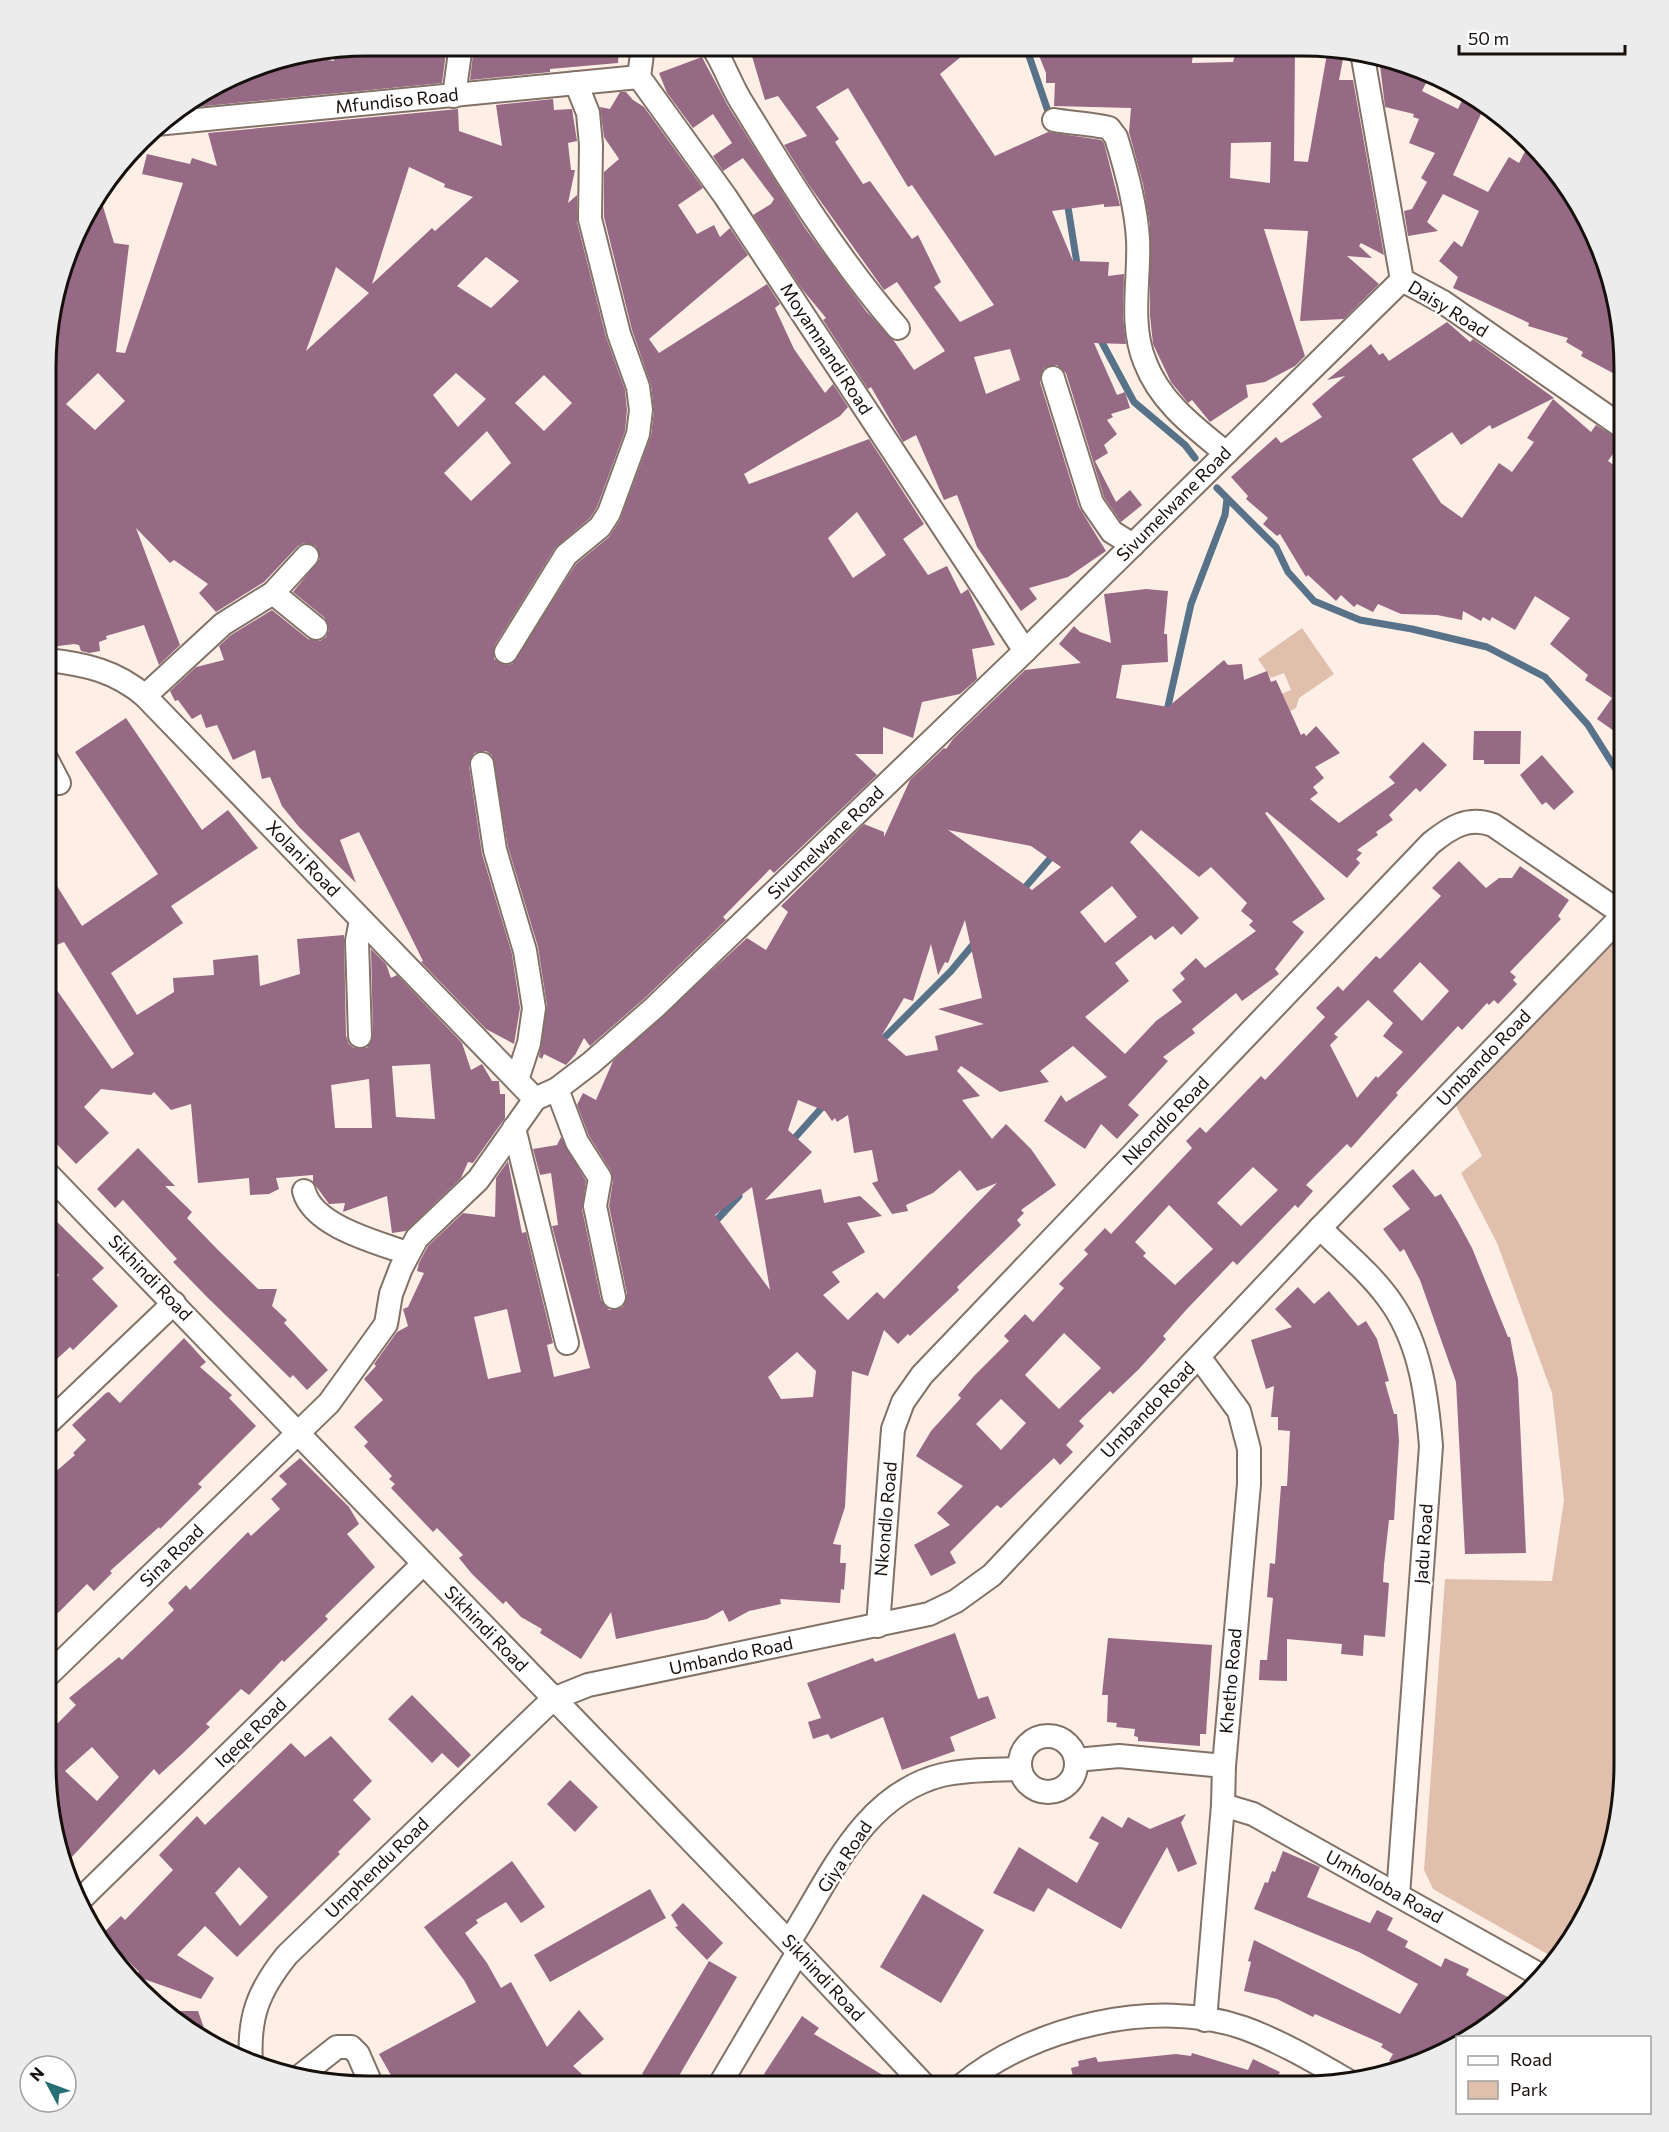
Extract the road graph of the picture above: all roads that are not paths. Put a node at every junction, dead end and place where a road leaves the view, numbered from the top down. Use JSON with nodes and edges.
{"nodes":[{"id":1,"x":459,"y":56,"type":"edge"},
{"id":2,"x":642,"y":56,"type":"edge"},
{"id":3,"x":717,"y":56,"type":"edge"},
{"id":4,"x":1364,"y":61,"type":"edge"},
{"id":5,"x":639,"y":77,"type":"junction"},
{"id":6,"x":576,"y":83,"type":"junction"},
{"id":7,"x":454,"y":96,"type":"junction"},
{"id":8,"x":1054,"y":120,"type":"dead end"},
{"id":9,"x":174,"y":122,"type":"edge"},
{"id":10,"x":1402,"y":280,"type":"junction"},
{"id":11,"x":898,"y":328,"type":"dead end"},
{"id":12,"x":1053,"y":378,"type":"dead end"},
{"id":13,"x":1614,"y":421,"type":"edge"},
{"id":14,"x":1226,"y":453,"type":"junction"},
{"id":15,"x":1133,"y":545,"type":"junction"},
{"id":16,"x":307,"y":556,"type":"dead end"},
{"id":17,"x":273,"y":593,"type":"junction"},
{"id":18,"x":316,"y":628,"type":"dead end"},
{"id":19,"x":1025,"y":651,"type":"junction"},
{"id":20,"x":506,"y":652,"type":"dead end"},
{"id":21,"x":56,"y":661,"type":"edge"},
{"id":22,"x":145,"y":696,"type":"junction"},
{"id":23,"x":482,"y":764,"type":"dead end"},
{"id":24,"x":56,"y":777,"type":"edge"},
{"id":25,"x":59,"y":783,"type":"dead end"},
{"id":26,"x":1614,"y":908,"type":"edge"},
{"id":27,"x":362,"y":920,"type":"junction"},
{"id":28,"x":1614,"y":923,"type":"edge"},
{"id":29,"x":360,"y":1036,"type":"dead end"},
{"id":30,"x":517,"y":1080,"type":"junction"},
{"id":31,"x":557,"y":1089,"type":"junction"},
{"id":32,"x":535,"y":1099,"type":"junction"},
{"id":33,"x":514,"y":1128,"type":"junction"},
{"id":34,"x":56,"y":1182,"type":"edge"},
{"id":35,"x":304,"y":1191,"type":"dead end"},
{"id":36,"x":1320,"y":1228,"type":"junction"},
{"id":37,"x":407,"y":1253,"type":"junction"},
{"id":38,"x":614,"y":1297,"type":"dead end"},
{"id":39,"x":174,"y":1303,"type":"junction"},
{"id":40,"x":567,"y":1343,"type":"dead end"},
{"id":41,"x":1199,"y":1356,"type":"junction"},
{"id":42,"x":56,"y":1415,"type":"edge"},
{"id":43,"x":299,"y":1434,"type":"junction"},
{"id":44,"x":423,"y":1564,"type":"junction"},
{"id":45,"x":878,"y":1626,"type":"junction"},
{"id":46,"x":56,"y":1667,"type":"edge"},
{"id":47,"x":553,"y":1699,"type":"junction"},
{"id":48,"x":1076,"y":1760,"type":"junction"},
{"id":49,"x":1224,"y":1766,"type":"junction"},
{"id":50,"x":1020,"y":1769,"type":"junction"},
{"id":51,"x":1223,"y":1805,"type":"junction"},
{"id":52,"x":1398,"y":1894,"type":"junction"},
{"id":53,"x":85,"y":1896,"type":"edge"},
{"id":54,"x":794,"y":1947,"type":"junction"},
{"id":55,"x":1534,"y":1972,"type":"edge"},
{"id":56,"x":1205,"y":2020,"type":"junction"},
{"id":57,"x":251,"y":2054,"type":"edge"},
{"id":58,"x":307,"y":2071,"type":"edge"},
{"id":59,"x":1336,"y":2075,"type":"edge"},
{"id":60,"x":368,"y":2076,"type":"edge"},
{"id":61,"x":724,"y":2076,"type":"edge"},
{"id":62,"x":916,"y":2076,"type":"edge"},
{"id":63,"x":976,"y":2076,"type":"edge"}],
"edges":[{"from":1,"to":7,"type":"street"},
{"from":2,"to":5,"type":"street"},
{"from":3,"to":11,"type":"street"},
{"from":4,"to":10,"type":"street","name":"Daisy Road"},
{"from":5,"to":6,"type":"street","name":"Mfundiso Road"},
{"from":5,"to":19,"type":"street","name":"Moyamnandi Road"},
{"from":6,"to":7,"type":"street","name":"Mfundiso Road"},
{"from":6,"to":20,"type":"street"},
{"from":7,"to":9,"type":"street","name":"Mfundiso Road"},
{"from":8,"to":14,"type":"street"},
{"from":10,"to":13,"type":"street","name":"Daisy Road"},
{"from":10,"to":14,"type":"street","name":"Sivumelwane Road"},
{"from":12,"to":15,"type":"street"},
{"from":14,"to":15,"type":"street","name":"Sivumelwane Road"},
{"from":15,"to":19,"type":"street","name":"Sivumelwane Road"},
{"from":16,"to":17,"type":"street"},
{"from":17,"to":18,"type":"street"},
{"from":17,"to":22,"type":"street"},
{"from":19,"to":31,"type":"street","name":"Sivumelwane Road"},
{"from":21,"to":22,"type":"street","name":"Xolani Road"},
{"from":22,"to":27,"type":"street","name":"Xolani Road"},
{"from":23,"to":30,"type":"street"},
{"from":24,"to":25,"type":"street"},
{"from":26,"to":45,"type":"street","name":"Nkondlo Road"},
{"from":27,"to":29,"type":"street"},
{"from":27,"to":30,"type":"street","name":"Xolani Road"},
{"from":28,"to":36,"type":"street","name":"Umbando Road"},
{"from":30,"to":32,"type":"street","name":"Xolani Road"},
{"from":31,"to":32,"type":"street","name":"Sivumelwane Road"},
{"from":31,"to":38,"type":"street"},
{"from":32,"to":33,"type":"street","name":"Sivumelwane Road"},
{"from":33,"to":37,"type":"street","name":"Sivumelwane Road"},
{"from":33,"to":40,"type":"street"},
{"from":34,"to":39,"type":"street","name":"Sikhindi Road"},
{"from":35,"to":37,"type":"street"},
{"from":36,"to":41,"type":"street","name":"Umbando Road"},
{"from":36,"to":52,"type":"street","name":"Jadu Road"},
{"from":37,"to":43,"type":"street","name":"Sivumelwane Road"},
{"from":39,"to":42,"type":"street"},
{"from":39,"to":43,"type":"street","name":"Sikhindi Road"},
{"from":41,"to":45,"type":"street","name":"Umbando Road"},
{"from":41,"to":49,"type":"street","name":"Khetho Road"},
{"from":43,"to":44,"type":"street","name":"Sikhindi Road"},
{"from":43,"to":46,"type":"street","name":"Sina Road"},
{"from":44,"to":47,"type":"street","name":"Sikhindi Road"},
{"from":44,"to":53,"type":"street","name":"Iqeqe Road"},
{"from":45,"to":47,"type":"street","name":"Umbando Road"},
{"from":47,"to":54,"type":"street","name":"Sikhindi Road"},
{"from":47,"to":57,"type":"street","name":"Umphendu Road"},
{"from":48,"to":49,"type":"street"},
{"from":48,"to":50,"type":"street"},
{"from":48,"to":50,"type":"street"},
{"from":49,"to":51,"type":"street","name":"Khetho Road"},
{"from":50,"to":54,"type":"street","name":"Giya Road"},
{"from":51,"to":52,"type":"street","name":"Umholoba Road"},
{"from":51,"to":56,"type":"street","name":"Khetho Road"},
{"from":52,"to":55,"type":"street","name":"Umholoba Road"},
{"from":54,"to":61,"type":"street","name":"Giya Road"},
{"from":54,"to":62,"type":"street","name":"Sikhindi Road"},
{"from":56,"to":59,"type":"street"},
{"from":56,"to":63,"type":"street"},
{"from":58,"to":60,"type":"street"}]}
